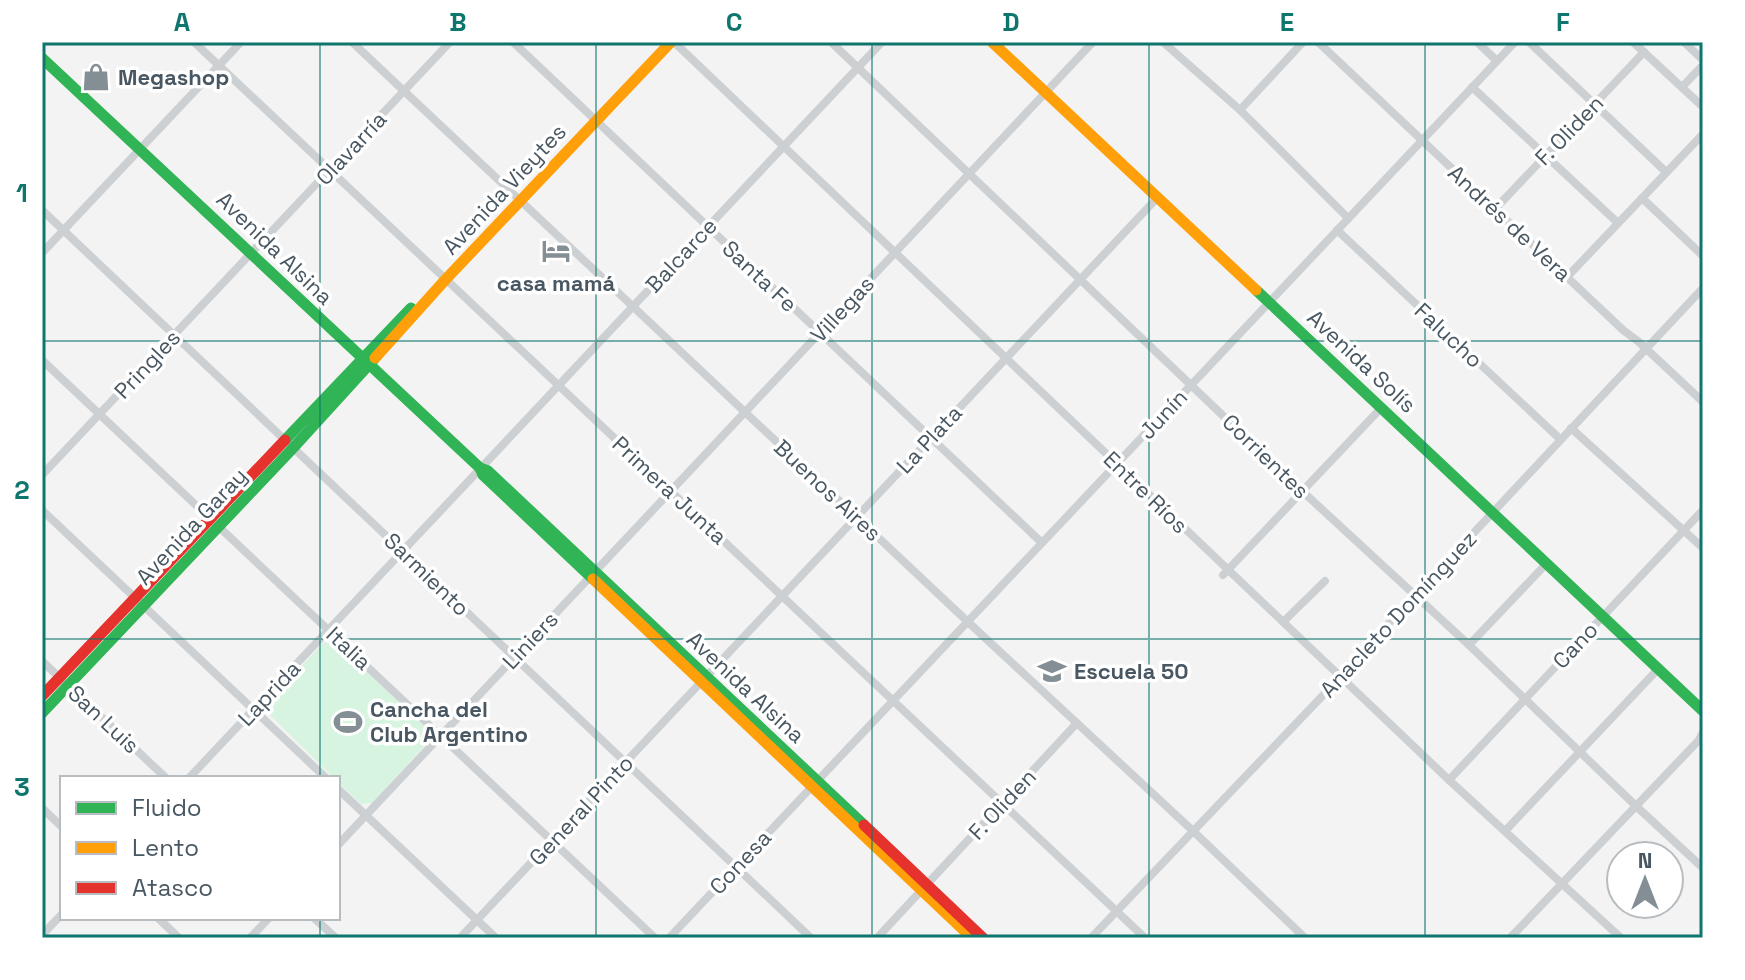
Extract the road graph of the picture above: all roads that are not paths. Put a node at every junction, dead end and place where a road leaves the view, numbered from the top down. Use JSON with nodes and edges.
{"nodes":[{"id":1,"x":194,"y":42,"type":"edge"},
{"id":2,"x":241,"y":42,"type":"edge"},
{"id":3,"x":352,"y":42,"type":"edge"},
{"id":4,"x":450,"y":42,"type":"edge"},
{"id":5,"x":513,"y":42,"type":"edge"},
{"id":6,"x":664,"y":42,"type":"edge"},
{"id":7,"x":672,"y":42,"type":"edge"},
{"id":8,"x":831,"y":42,"type":"edge"},
{"id":9,"x":882,"y":42,"type":"edge"},
{"id":10,"x":992,"y":42,"type":"edge"},
{"id":11,"x":1093,"y":42,"type":"edge"},
{"id":12,"x":1163,"y":42,"type":"edge"},
{"id":13,"x":1303,"y":42,"type":"edge"},
{"id":14,"x":1318,"y":42,"type":"edge"},
{"id":15,"x":1477,"y":42,"type":"edge"},
{"id":16,"x":1515,"y":42,"type":"edge"},
{"id":17,"x":1529,"y":42,"type":"edge"},
{"id":18,"x":1633,"y":42,"type":"edge"},
{"id":19,"x":1684,"y":42,"type":"edge"},
{"id":20,"x":1644,"y":52,"type":"junction"},
{"id":21,"x":42,"y":58,"type":"edge"},
{"id":22,"x":1497,"y":61,"type":"junction"},
{"id":23,"x":1703,"y":62,"type":"edge"},
{"id":24,"x":219,"y":65,"type":"junction"},
{"id":25,"x":858,"y":67,"type":"junction"},
{"id":26,"x":1472,"y":87,"type":"junction"},
{"id":27,"x":1682,"y":87,"type":"junction"},
{"id":28,"x":404,"y":91,"type":"junction"},
{"id":29,"x":1046,"y":92,"type":"junction"},
{"id":30,"x":1595,"y":104,"type":"junction"},
{"id":31,"x":1703,"y":107,"type":"edge"},
{"id":32,"x":1240,"y":110,"type":"junction"},
{"id":33,"x":594,"y":118,"type":"junction"},
{"id":34,"x":1703,"y":134,"type":"edge"},
{"id":35,"x":1422,"y":140,"type":"junction"},
{"id":36,"x":783,"y":146,"type":"junction"},
{"id":37,"x":141,"y":149,"type":"junction"},
{"id":38,"x":1545,"y":155,"type":"junction"},
{"id":39,"x":330,"y":170,"type":"junction"},
{"id":40,"x":1666,"y":172,"type":"junction"},
{"id":41,"x":969,"y":174,"type":"junction"},
{"id":42,"x":1158,"y":197,"type":"junction"},
{"id":43,"x":1642,"y":198,"type":"junction"},
{"id":44,"x":519,"y":199,"type":"junction"},
{"id":45,"x":1495,"y":209,"type":"junction"},
{"id":46,"x":42,"y":210,"type":"edge"},
{"id":47,"x":1348,"y":218,"type":"junction"},
{"id":48,"x":1618,"y":223,"type":"junction"},
{"id":49,"x":708,"y":226,"type":"junction"},
{"id":50,"x":63,"y":230,"type":"junction"},
{"id":51,"x":1337,"y":230,"type":"junction"},
{"id":52,"x":42,"y":253,"type":"edge"},
{"id":53,"x":251,"y":253,"type":"junction"},
{"id":54,"x":895,"y":253,"type":"junction"},
{"id":55,"x":1703,"y":256,"type":"edge"},
{"id":56,"x":444,"y":277,"type":"junction"},
{"id":57,"x":1567,"y":277,"type":"junction"},
{"id":58,"x":1080,"y":279,"type":"junction"},
{"id":59,"x":1703,"y":288,"type":"edge"},
{"id":60,"x":1269,"y":301,"type":"junction"},
{"id":61,"x":633,"y":306,"type":"junction"},
{"id":62,"x":820,"y":333,"type":"junction"},
{"id":63,"x":174,"y":335,"type":"junction"},
{"id":64,"x":1645,"y":349,"type":"junction"},
{"id":65,"x":1006,"y":358,"type":"junction"},
{"id":66,"x":42,"y":360,"type":"edge"},
{"id":67,"x":365,"y":362,"type":"junction"},
{"id":68,"x":1191,"y":384,"type":"junction"},
{"id":69,"x":558,"y":385,"type":"junction"},
{"id":70,"x":1703,"y":402,"type":"edge"},
{"id":71,"x":1382,"y":407,"type":"junction"},
{"id":72,"x":745,"y":412,"type":"junction"},
{"id":73,"x":100,"y":414,"type":"junction"},
{"id":74,"x":1571,"y":428,"type":"junction"},
{"id":75,"x":931,"y":438,"type":"junction"},
{"id":76,"x":1560,"y":439,"type":"junction"},
{"id":77,"x":289,"y":443,"type":"junction"},
{"id":78,"x":1116,"y":463,"type":"junction"},
{"id":79,"x":480,"y":468,"type":"junction"},
{"id":80,"x":42,"y":475,"type":"edge"},
{"id":81,"x":1301,"y":490,"type":"junction"},
{"id":82,"x":671,"y":491,"type":"junction"},
{"id":83,"x":42,"y":510,"type":"edge"},
{"id":84,"x":1703,"y":510,"type":"edge"},
{"id":85,"x":1493,"y":511,"type":"junction"},
{"id":86,"x":856,"y":517,"type":"junction"},
{"id":87,"x":215,"y":521,"type":"junction"},
{"id":88,"x":1684,"y":530,"type":"junction"},
{"id":89,"x":1041,"y":542,"type":"junction"},
{"id":90,"x":1703,"y":548,"type":"edge"},
{"id":91,"x":403,"y":550,"type":"junction"},
{"id":92,"x":1547,"y":563,"type":"junction"},
{"id":93,"x":1225,"y":572,"type":"junction"},
{"id":94,"x":593,"y":574,"type":"junction"},
{"id":95,"x":1325,"y":581,"type":"dead end"},
{"id":96,"x":1415,"y":595,"type":"junction"},
{"id":97,"x":782,"y":596,"type":"junction"},
{"id":98,"x":139,"y":601,"type":"junction"},
{"id":99,"x":1603,"y":615,"type":"junction"},
{"id":100,"x":968,"y":622,"type":"junction"},
{"id":101,"x":1283,"y":622,"type":"junction"},
{"id":102,"x":329,"y":629,"type":"junction"},
{"id":103,"x":1469,"y":645,"type":"junction"},
{"id":104,"x":515,"y":657,"type":"junction"},
{"id":105,"x":42,"y":661,"type":"edge"},
{"id":106,"x":1659,"y":668,"type":"junction"},
{"id":107,"x":1340,"y":677,"type":"junction"},
{"id":108,"x":704,"y":679,"type":"junction"},
{"id":109,"x":64,"y":681,"type":"junction"},
{"id":110,"x":42,"y":696,"type":"edge"},
{"id":111,"x":1525,"y":699,"type":"junction"},
{"id":112,"x":893,"y":700,"type":"junction"},
{"id":113,"x":254,"y":709,"type":"junction"},
{"id":114,"x":1703,"y":711,"type":"edge"},
{"id":115,"x":42,"y":713,"type":"edge"},
{"id":116,"x":1077,"y":723,"type":"junction"},
{"id":117,"x":1703,"y":732,"type":"edge"},
{"id":118,"x":441,"y":735,"type":"junction"},
{"id":119,"x":1580,"y":752,"type":"junction"},
{"id":120,"x":626,"y":762,"type":"junction"},
{"id":121,"x":164,"y":776,"type":"edge"},
{"id":122,"x":191,"y":776,"type":"edge"},
{"id":123,"x":324,"y":776,"type":"edge"},
{"id":124,"x":1449,"y":780,"type":"junction"},
{"id":125,"x":814,"y":783,"type":"junction"},
{"id":126,"x":340,"y":791,"type":"edge"},
{"id":127,"x":1003,"y":804,"type":"junction"},
{"id":128,"x":1636,"y":806,"type":"junction"},
{"id":129,"x":42,"y":808,"type":"edge"},
{"id":130,"x":366,"y":815,"type":"junction"},
{"id":131,"x":60,"y":825,"type":"edge"},
{"id":132,"x":1192,"y":830,"type":"junction"},
{"id":133,"x":1505,"y":831,"type":"junction"},
{"id":134,"x":552,"y":840,"type":"junction"},
{"id":135,"x":340,"y":843,"type":"edge"},
{"id":136,"x":736,"y":867,"type":"junction"},
{"id":137,"x":1703,"y":868,"type":"edge"},
{"id":138,"x":1562,"y":882,"type":"junction"},
{"id":139,"x":924,"y":888,"type":"junction"},
{"id":140,"x":1116,"y":911,"type":"junction"},
{"id":141,"x":60,"y":916,"type":"edge"},
{"id":142,"x":160,"y":920,"type":"edge"},
{"id":143,"x":267,"y":920,"type":"edge"},
{"id":144,"x":316,"y":920,"type":"edge"},
{"id":145,"x":477,"y":920,"type":"junction"},
{"id":146,"x":42,"y":935,"type":"edge"},
{"id":147,"x":1303,"y":937,"type":"edge"},
{"id":148,"x":179,"y":938,"type":"edge"},
{"id":149,"x":250,"y":938,"type":"edge"},
{"id":150,"x":336,"y":938,"type":"edge"},
{"id":151,"x":460,"y":938,"type":"edge"},
{"id":152,"x":496,"y":938,"type":"edge"},
{"id":153,"x":655,"y":938,"type":"edge"},
{"id":154,"x":669,"y":938,"type":"edge"},
{"id":155,"x":811,"y":938,"type":"edge"},
{"id":156,"x":877,"y":938,"type":"edge"},
{"id":157,"x":972,"y":938,"type":"edge"},
{"id":158,"x":983,"y":938,"type":"edge"},
{"id":159,"x":1091,"y":938,"type":"edge"},
{"id":160,"x":1145,"y":938,"type":"edge"},
{"id":161,"x":1510,"y":938,"type":"edge"},
{"id":162,"x":1621,"y":938,"type":"edge"}],
"edges":[{"from":1,"to":24,"type":"street","name":"Primera Junta"},
{"from":2,"to":24,"type":"street"},
{"from":3,"to":28,"type":"street","name":"Buenos Aires"},
{"from":4,"to":28,"type":"street","name":"Olavarría"},
{"from":5,"to":33,"type":"street","name":"Santa Fe"},
{"from":6,"to":33,"type":"street","name":"Avenida Vieytes"},
{"from":7,"to":33,"type":"street","name":"Avenida Vieytes"},
{"from":7,"to":36,"type":"street","name":"Entre Ríos"},
{"from":8,"to":25,"type":"street","name":"Corrientes"},
{"from":9,"to":25,"type":"street","name":"Balcarce"},
{"from":10,"to":29,"type":"street","name":"Avenida Solís"},
{"from":11,"to":29,"type":"street","name":"Villegas"},
{"from":12,"to":32,"type":"street"},
{"from":13,"to":32,"type":"street"},
{"from":14,"to":35,"type":"street","name":"Andrés de Vera"},
{"from":15,"to":22,"type":"street"},
{"from":16,"to":22,"type":"street","name":"Junín"},
{"from":17,"to":30,"type":"street"},
{"from":18,"to":20,"type":"street"},
{"from":19,"to":23,"type":"street"},
{"from":20,"to":27,"type":"street"},
{"from":20,"to":30,"type":"street","name":"F. Oliden"},
{"from":21,"to":37,"type":"street","name":"Avenida Alsina"},
{"from":22,"to":26,"type":"street","name":"Junín"},
{"from":23,"to":27,"type":"street"},
{"from":24,"to":37,"type":"street"},
{"from":24,"to":39,"type":"street","name":"Primera Junta"},
{"from":25,"to":36,"type":"street","name":"Balcarce"},
{"from":25,"to":41,"type":"street","name":"Corrientes"},
{"from":26,"to":35,"type":"street","name":"Junín"},
{"from":26,"to":38,"type":"street"},
{"from":27,"to":31,"type":"street"},
{"from":28,"to":39,"type":"street","name":"Olavarría"},
{"from":28,"to":44,"type":"street","name":"Buenos Aires"},
{"from":29,"to":41,"type":"street","name":"Villegas"},
{"from":29,"to":42,"type":"street","name":"Avenida Solís"},
{"from":30,"to":38,"type":"street","name":"F. Oliden"},
{"from":30,"to":40,"type":"street"},
{"from":32,"to":47,"type":"street"},
{"from":33,"to":44,"type":"street","name":"Avenida Vieytes"},
{"from":33,"to":49,"type":"street","name":"Santa Fe"},
{"from":34,"to":40,"type":"street"},
{"from":35,"to":45,"type":"street","name":"Andrés de Vera"},
{"from":35,"to":47,"type":"street","name":"Junín"},
{"from":36,"to":49,"type":"street","name":"Balcarce"},
{"from":36,"to":54,"type":"street","name":"Entre Ríos"},
{"from":37,"to":50,"type":"street"},
{"from":37,"to":53,"type":"street","name":"Avenida Alsina"},
{"from":38,"to":45,"type":"street","name":"F. Oliden"},
{"from":38,"to":48,"type":"street"},
{"from":39,"to":53,"type":"street","name":"Olavarría"},
{"from":39,"to":56,"type":"street","name":"Primera Junta"},
{"from":40,"to":43,"type":"street"},
{"from":41,"to":54,"type":"street","name":"Villegas"},
{"from":41,"to":58,"type":"street","name":"Corrientes"},
{"from":42,"to":58,"type":"street","name":"La Plata"},
{"from":42,"to":60,"type":"street","name":"Avenida Solís"},
{"from":43,"to":48,"type":"street"},
{"from":43,"to":55,"type":"street"},
{"from":44,"to":56,"type":"street","name":"Avenida Vieytes"},
{"from":44,"to":61,"type":"street","name":"Buenos Aires"},
{"from":45,"to":57,"type":"street","name":"Andrés de Vera"},
{"from":46,"to":50,"type":"street","name":"Sarmiento"},
{"from":47,"to":51,"type":"street","name":"Junín"},
{"from":48,"to":57,"type":"street"},
{"from":49,"to":61,"type":"street","name":"Balcarce"},
{"from":49,"to":62,"type":"street","name":"Santa Fe"},
{"from":50,"to":52,"type":"street"},
{"from":50,"to":63,"type":"street","name":"Sarmiento"},
{"from":51,"to":60,"type":"street","name":"Junín"},
{"from":51,"to":76,"type":"street","name":"Falucho"},
{"from":53,"to":63,"type":"street","name":"Pringles"},
{"from":53,"to":67,"type":"street","name":"Avenida Alsina"},
{"from":54,"to":62,"type":"street","name":"Villegas"},
{"from":54,"to":65,"type":"street","name":"Entre Ríos"},
{"from":56,"to":67,"type":"street","name":"Avenida Vieytes"},
{"from":56,"to":69,"type":"street","name":"Primera Junta"},
{"from":57,"to":64,"type":"street","name":"Andrés de Vera"},
{"from":58,"to":65,"type":"street","name":"La Plata"},
{"from":58,"to":68,"type":"street","name":"Corrientes"},
{"from":59,"to":64,"type":"street","name":"Anacleto Domínguez"},
{"from":60,"to":68,"type":"street","name":"Junín"},
{"from":60,"to":71,"type":"street","name":"Avenida Solís"},
{"from":61,"to":69,"type":"street","name":"Balcarce"},
{"from":61,"to":72,"type":"street","name":"Buenos Aires"},
{"from":62,"to":72,"type":"street","name":"Villegas"},
{"from":62,"to":75,"type":"street","name":"Santa Fe"},
{"from":63,"to":73,"type":"street","name":"Pringles"},
{"from":63,"to":77,"type":"street","name":"Sarmiento"},
{"from":64,"to":70,"type":"street","name":"Andrés de Vera"},
{"from":64,"to":74,"type":"street","name":"Anacleto Domínguez"},
{"from":65,"to":75,"type":"street","name":"La Plata"},
{"from":65,"to":78,"type":"street","name":"Entre Ríos"},
{"from":66,"to":73,"type":"street","name":"Italia"},
{"from":67,"to":77,"type":"street","name":"Avenida Garay"},
{"from":67,"to":79,"type":"street","name":"Avenida Alsina"},
{"from":68,"to":78,"type":"street","name":"Junín"},
{"from":68,"to":81,"type":"street","name":"Corrientes"},
{"from":69,"to":79,"type":"street","name":"Balcarce"},
{"from":69,"to":82,"type":"street","name":"Primera Junta"},
{"from":71,"to":81,"type":"street"},
{"from":71,"to":85,"type":"street","name":"Avenida Solís"},
{"from":72,"to":82,"type":"street","name":"Villegas"},
{"from":72,"to":86,"type":"street","name":"Buenos Aires"},
{"from":73,"to":80,"type":"street","name":"Pringles"},
{"from":73,"to":87,"type":"street","name":"Italia"},
{"from":74,"to":76,"type":"street","name":"Anacleto Domínguez"},
{"from":74,"to":88,"type":"street"},
{"from":75,"to":86,"type":"street","name":"La Plata"},
{"from":75,"to":89,"type":"street","name":"Santa Fe"},
{"from":76,"to":85,"type":"street","name":"Anacleto Domínguez"},
{"from":77,"to":87,"type":"street","name":"Avenida Garay"},
{"from":77,"to":91,"type":"street","name":"Sarmiento"},
{"from":78,"to":89,"type":"street","name":"Junín"},
{"from":78,"to":93,"type":"street","name":"Entre Ríos"},
{"from":79,"to":91,"type":"street","name":"Laprida"},
{"from":79,"to":94,"type":"street","name":"Avenida Alsina"},
{"from":81,"to":93,"type":"street"},
{"from":81,"to":96,"type":"street","name":"Corrientes"},
{"from":82,"to":94,"type":"street","name":"Villegas"},
{"from":82,"to":97,"type":"street","name":"Primera Junta"},
{"from":83,"to":98,"type":"street"},
{"from":84,"to":88,"type":"street","name":"Cano"},
{"from":85,"to":92,"type":"street","name":"Avenida Solís"},
{"from":85,"to":96,"type":"street","name":"Anacleto Domínguez"},
{"from":86,"to":97,"type":"street","name":"La Plata"},
{"from":86,"to":100,"type":"street","name":"Buenos Aires"},
{"from":87,"to":98,"type":"street","name":"Avenida Garay"},
{"from":87,"to":102,"type":"street","name":"Italia"},
{"from":88,"to":90,"type":"street"},
{"from":88,"to":99,"type":"street","name":"Cano"},
{"from":89,"to":100,"type":"street","name":"Junín"},
{"from":91,"to":102,"type":"street","name":"Laprida"},
{"from":91,"to":104,"type":"street","name":"Sarmiento"},
{"from":92,"to":99,"type":"street","name":"Avenida Solís"},
{"from":92,"to":103,"type":"street"},
{"from":93,"to":101,"type":"street","name":"Entre Ríos"},
{"from":94,"to":104,"type":"street","name":"Liniers"},
{"from":94,"to":108,"type":"street","name":"Avenida Alsina"},
{"from":95,"to":101,"type":"street"},
{"from":96,"to":103,"type":"street","name":"Corrientes"},
{"from":96,"to":107,"type":"street","name":"Anacleto Domínguez"},
{"from":97,"to":108,"type":"street","name":"La Plata"},
{"from":97,"to":112,"type":"street","name":"Primera Junta"},
{"from":98,"to":109,"type":"street","name":"Avenida Garay"},
{"from":98,"to":113,"type":"street"},
{"from":99,"to":106,"type":"street","name":"Avenida Solís"},
{"from":99,"to":111,"type":"street","name":"Cano"},
{"from":100,"to":112,"type":"street","name":"Junín"},
{"from":100,"to":116,"type":"street","name":"Buenos Aires"},
{"from":101,"to":107,"type":"street","name":"Entre Ríos"},
{"from":102,"to":113,"type":"street","name":"Laprida"},
{"from":102,"to":118,"type":"street","name":"Italia"},
{"from":103,"to":111,"type":"street","name":"Corrientes"},
{"from":104,"to":118,"type":"street","name":"Liniers"},
{"from":104,"to":120,"type":"street","name":"Sarmiento"},
{"from":105,"to":109,"type":"street","name":"San Luis"},
{"from":106,"to":114,"type":"street","name":"Avenida Solís"},
{"from":106,"to":119,"type":"street"},
{"from":107,"to":124,"type":"street","name":"Entre Ríos"},
{"from":107,"to":132,"type":"street","name":"Anacleto Domínguez"},
{"from":108,"to":120,"type":"street","name":"General Pinto"},
{"from":108,"to":125,"type":"street","name":"Avenida Alsina"},
{"from":109,"to":110,"type":"street","name":"Avenida Garay"},
{"from":109,"to":115,"type":"street","name":"Avenida Garay"},
{"from":109,"to":121,"type":"street","name":"San Luis"},
{"from":111,"to":119,"type":"street","name":"Corrientes"},
{"from":111,"to":124,"type":"street","name":"Cano"},
{"from":112,"to":125,"type":"street","name":"Junín"},
{"from":112,"to":127,"type":"street","name":"Primera Junta"},
{"from":113,"to":122,"type":"street","name":"Laprida"},
{"from":113,"to":123,"type":"street"},
{"from":116,"to":127,"type":"street","name":"F. Oliden"},
{"from":116,"to":132,"type":"street","name":"Buenos Aires"},
{"from":117,"to":128,"type":"street"},
{"from":118,"to":130,"type":"street","name":"Liniers"},
{"from":118,"to":134,"type":"street","name":"Italia"},
{"from":119,"to":128,"type":"street","name":"Corrientes"},
{"from":119,"to":133,"type":"street"},
{"from":120,"to":134,"type":"street","name":"General Pinto"},
{"from":120,"to":136,"type":"street","name":"Sarmiento"},
{"from":124,"to":133,"type":"street","name":"Entre Ríos"},
{"from":125,"to":136,"type":"street","name":"Conesa"},
{"from":125,"to":139,"type":"street","name":"Avenida Alsina"},
{"from":126,"to":130,"type":"street"},
{"from":127,"to":139,"type":"street","name":"F. Oliden"},
{"from":127,"to":140,"type":"street","name":"Primera Junta"},
{"from":128,"to":137,"type":"street","name":"Corrientes"},
{"from":128,"to":138,"type":"street"},
{"from":129,"to":131,"type":"street"},
{"from":130,"to":135,"type":"street","name":"Liniers"},
{"from":130,"to":145,"type":"street"},
{"from":132,"to":140,"type":"street","name":"Anacleto Domínguez"},
{"from":132,"to":147,"type":"street","name":"Buenos Aires"},
{"from":133,"to":138,"type":"street","name":"Entre Ríos"},
{"from":134,"to":145,"type":"street","name":"General Pinto"},
{"from":134,"to":153,"type":"street","name":"Italia"},
{"from":136,"to":154,"type":"street","name":"Conesa"},
{"from":136,"to":155,"type":"street","name":"Sarmiento"},
{"from":138,"to":161,"type":"street"},
{"from":138,"to":162,"type":"street","name":"Entre Ríos"},
{"from":139,"to":156,"type":"street","name":"F. Oliden"},
{"from":139,"to":157,"type":"street","name":"Avenida Alsina"},
{"from":139,"to":158,"type":"street","name":"Avenida Alsina"},
{"from":140,"to":159,"type":"street","name":"Anacleto Domínguez"},
{"from":140,"to":160,"type":"street","name":"Primera Junta"},
{"from":141,"to":146,"type":"street"},
{"from":142,"to":148,"type":"street"},
{"from":143,"to":149,"type":"street"},
{"from":144,"to":150,"type":"street"},
{"from":145,"to":151,"type":"street","name":"General Pinto"},
{"from":145,"to":152,"type":"street"}]}
